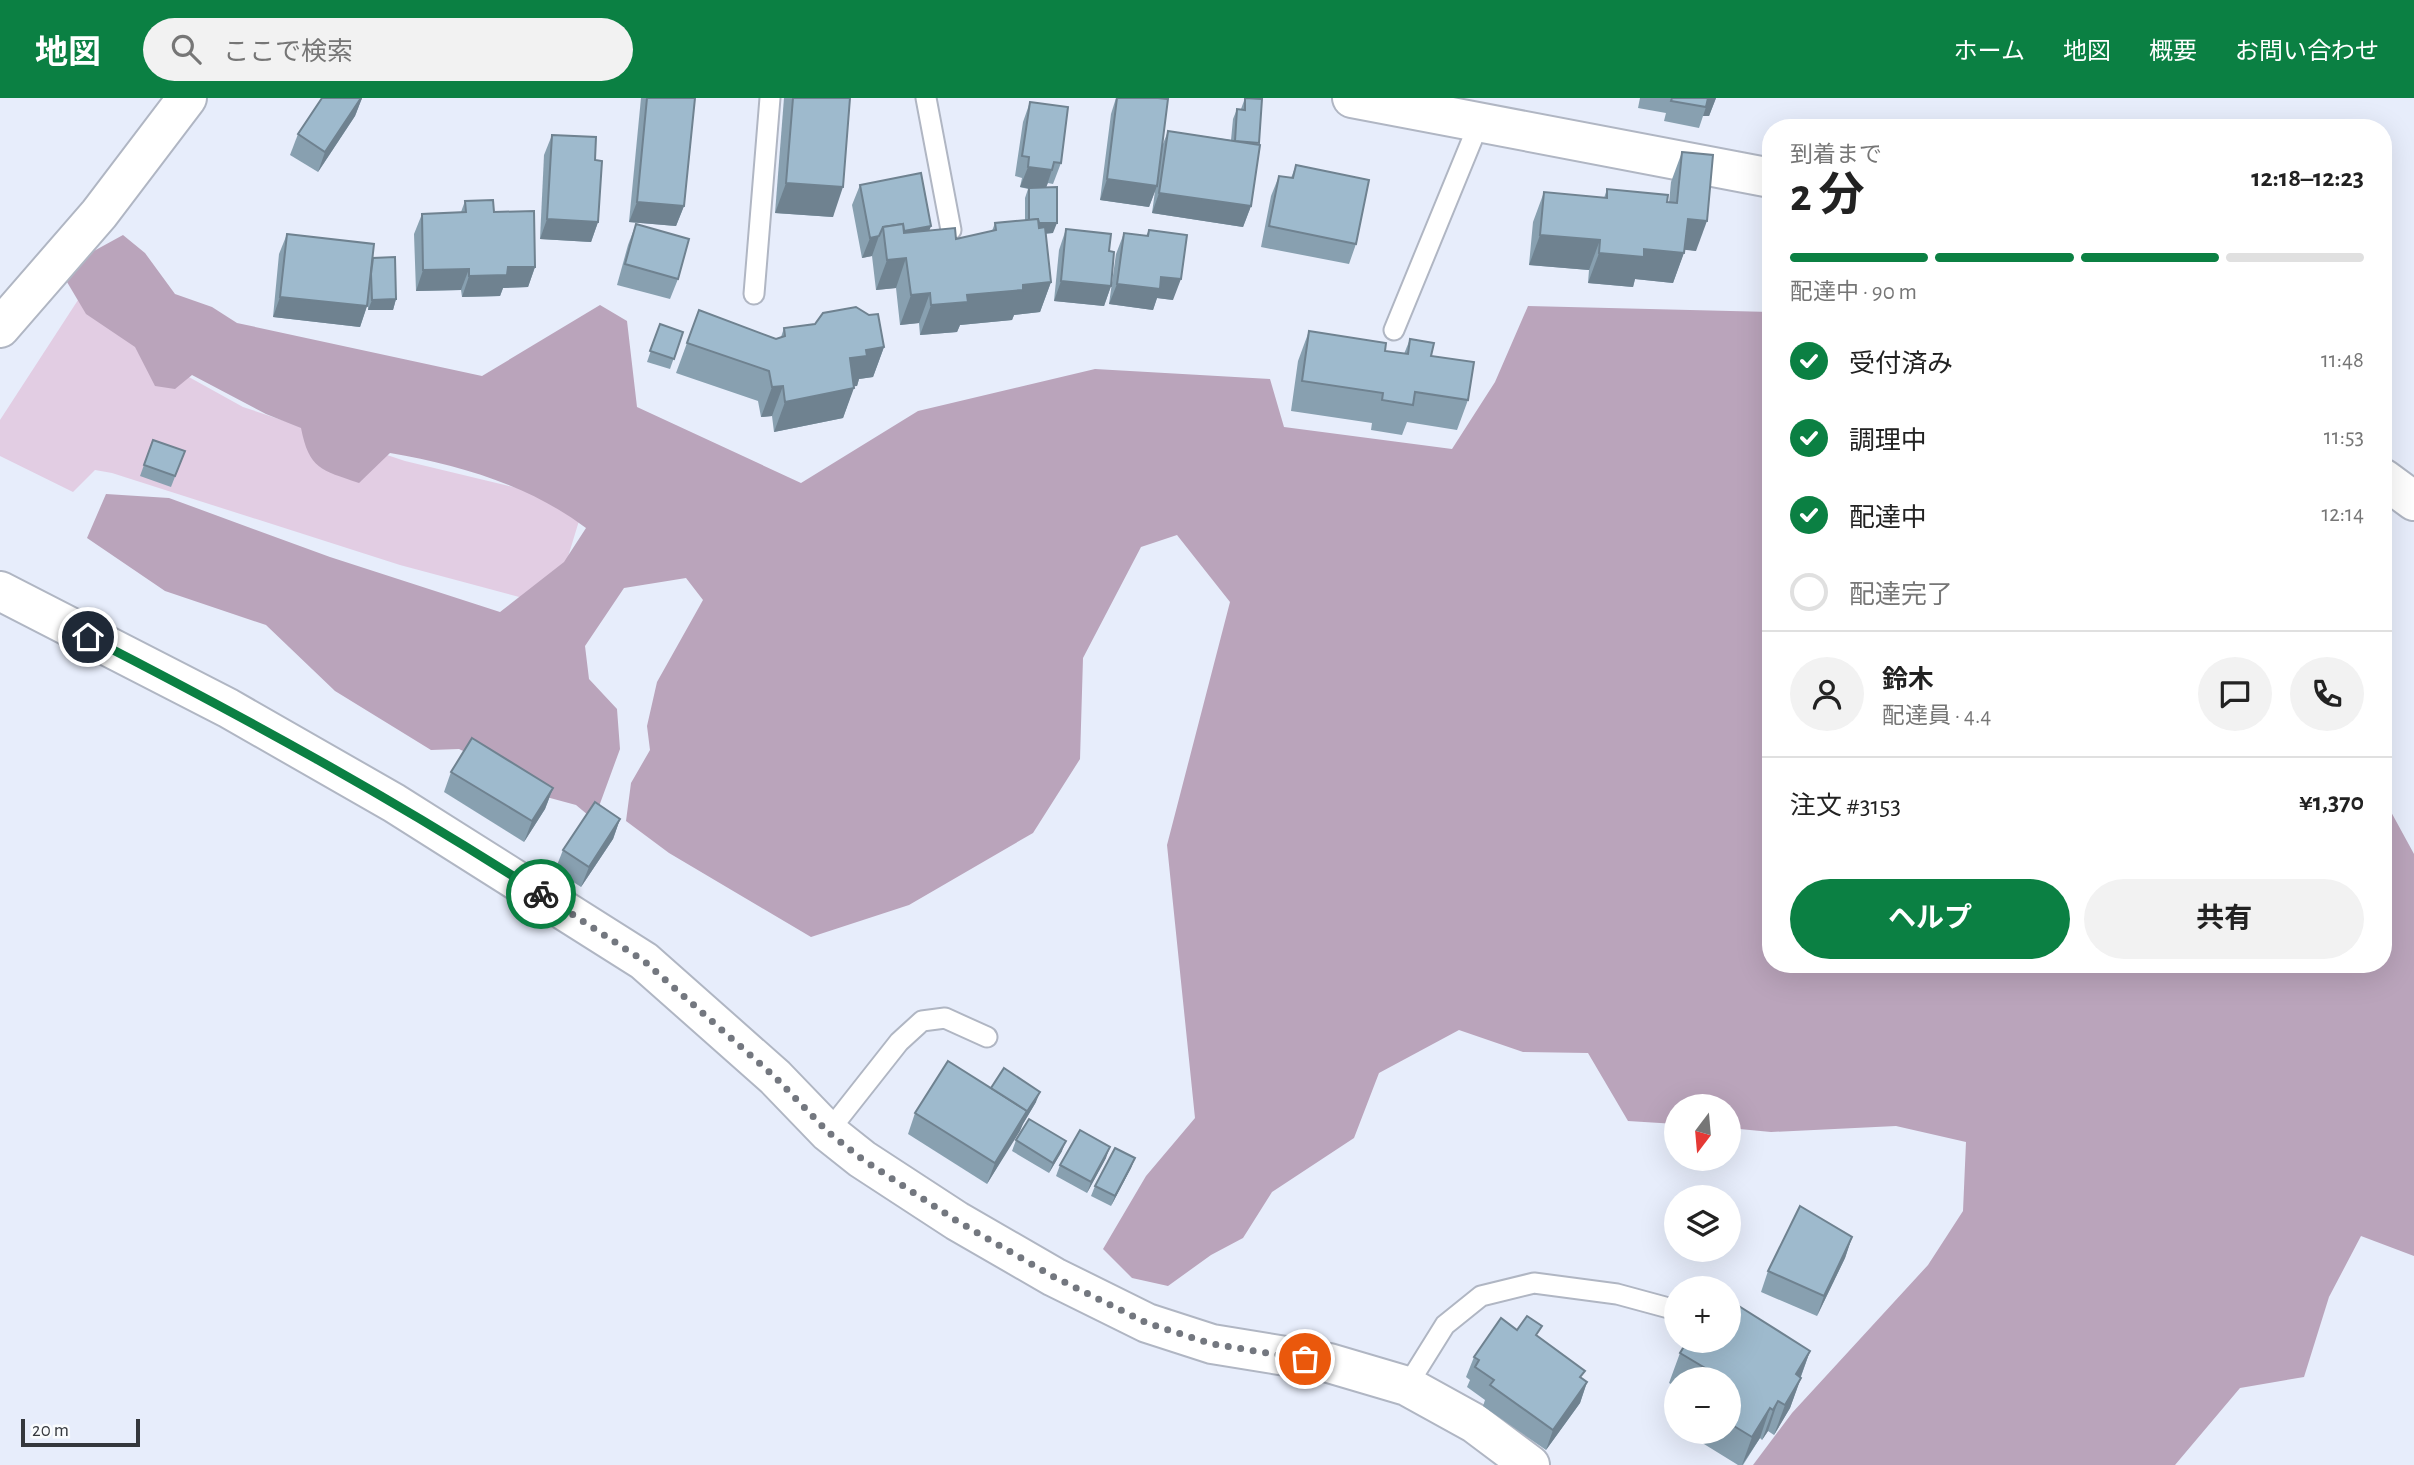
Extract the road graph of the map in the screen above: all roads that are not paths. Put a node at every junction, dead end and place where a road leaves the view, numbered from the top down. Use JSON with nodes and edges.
{"nodes":[{"id":1,"x":187,"y":98,"type":"edge"},
{"id":2,"x":770,"y":98,"type":"edge"},
{"id":3,"x":926,"y":98,"type":"edge"},
{"id":4,"x":1352,"y":98,"type":"edge"},
{"id":5,"x":1479,"y":123,"type":"junction"},
{"id":6,"x":1762,"y":176,"type":"edge"},
{"id":7,"x":951,"y":229,"type":"edge"},
{"id":8,"x":754,"y":294,"type":"dead end"},
{"id":9,"x":0,"y":328,"type":"edge"},
{"id":10,"x":1394,"y":330,"type":"dead end"},
{"id":11,"x":2392,"y":485,"type":"edge"},
{"id":12,"x":2414,"y":501,"type":"edge"},
{"id":13,"x":0,"y":591,"type":"edge"},
{"id":14,"x":987,"y":1037,"type":"dead end"},
{"id":15,"x":828,"y":1132,"type":"junction"},
{"id":16,"x":1664,"y":1308,"type":"edge"},
{"id":17,"x":1407,"y":1386,"type":"junction"},
{"id":18,"x":1531,"y":1465,"type":"edge"}],
"edges":[{"from":1,"to":9,"type":"street"},
{"from":2,"to":8,"type":"lane"},
{"from":3,"to":7,"type":"lane"},
{"from":4,"to":5,"type":"street"},
{"from":5,"to":6,"type":"street"},
{"from":5,"to":10,"type":"lane"},
{"from":11,"to":12,"type":"street"},
{"from":13,"to":15,"type":"street"},
{"from":14,"to":15,"type":"lane"},
{"from":15,"to":17,"type":"street"},
{"from":16,"to":17,"type":"lane"},
{"from":17,"to":18,"type":"street"}]}
